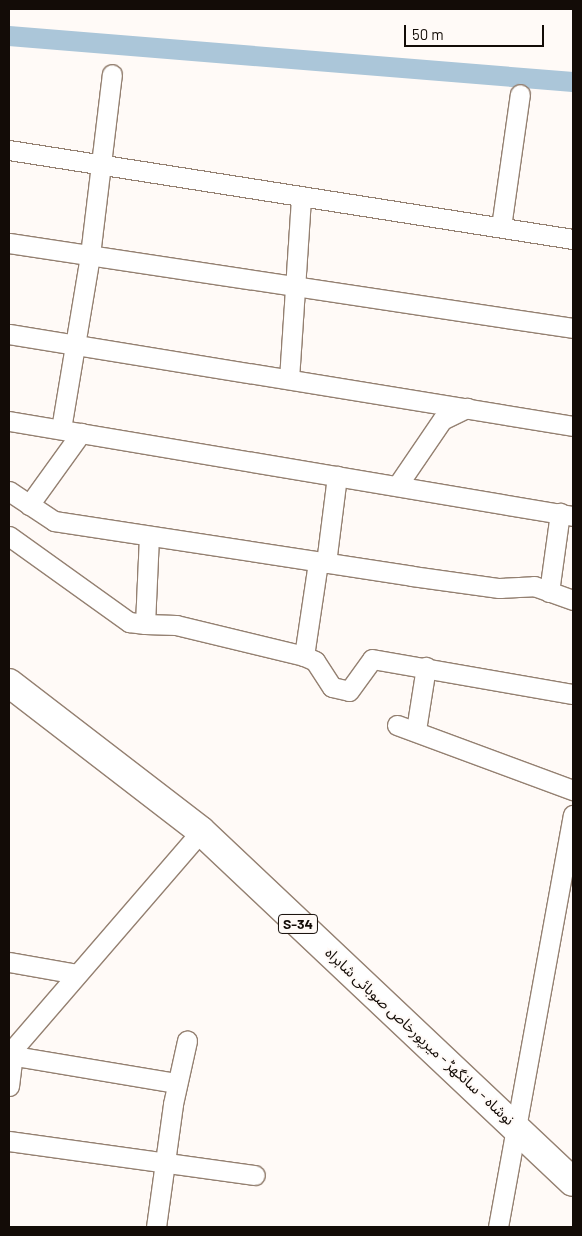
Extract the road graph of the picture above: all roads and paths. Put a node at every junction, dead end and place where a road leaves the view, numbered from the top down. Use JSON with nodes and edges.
{"nodes":[{"id":1,"x":112,"y":74,"type":"dead end"},
{"id":2,"x":520,"y":94,"type":"dead end"},
{"id":3,"x":9,"y":150,"type":"edge"},
{"id":4,"x":101,"y":164,"type":"junction"},
{"id":5,"x":300,"y":196,"type":"junction"},
{"id":6,"x":501,"y":227,"type":"junction"},
{"id":7,"x":573,"y":239,"type":"edge"},
{"id":8,"x":9,"y":243,"type":"edge"},
{"id":9,"x":90,"y":255,"type":"junction"},
{"id":10,"x":294,"y":286,"type":"junction"},
{"id":11,"x":573,"y":328,"type":"edge"},
{"id":12,"x":9,"y":334,"type":"edge"},
{"id":13,"x":76,"y":344,"type":"junction"},
{"id":14,"x":289,"y":379,"type":"junction"},
{"id":15,"x":428,"y":402,"type":"junction"},
{"id":16,"x":467,"y":408,"type":"junction"},
{"id":17,"x":442,"y":420,"type":"junction"},
{"id":18,"x":9,"y":421,"type":"edge"},
{"id":19,"x":573,"y":426,"type":"edge"},
{"id":20,"x":61,"y":430,"type":"junction"},
{"id":21,"x":81,"y":433,"type":"junction"},
{"id":22,"x":337,"y":476,"type":"junction"},
{"id":23,"x":397,"y":486,"type":"junction"},
{"id":24,"x":10,"y":494,"type":"edge"},
{"id":25,"x":29,"y":505,"type":"junction"},
{"id":26,"x":567,"y":514,"type":"edge"},
{"id":27,"x":9,"y":536,"type":"edge"},
{"id":28,"x":149,"y":536,"type":"junction"},
{"id":29,"x":322,"y":562,"type":"junction"},
{"id":30,"x":549,"y":592,"type":"junction"},
{"id":31,"x":573,"y":600,"type":"edge"},
{"id":32,"x":145,"y":624,"type":"junction"},
{"id":33,"x":304,"y":656,"type":"junction"},
{"id":34,"x":426,"y":667,"type":"junction"},
{"id":35,"x":9,"y":683,"type":"edge"},
{"id":36,"x":573,"y":694,"type":"edge"},
{"id":37,"x":397,"y":725,"type":"dead end"},
{"id":38,"x":416,"y":730,"type":"junction"},
{"id":39,"x":573,"y":790,"type":"edge"},
{"id":40,"x":573,"y":815,"type":"edge"},
{"id":41,"x":201,"y":831,"type":"junction"},
{"id":42,"x":9,"y":962,"type":"edge"},
{"id":43,"x":77,"y":974,"type":"junction"},
{"id":44,"x":187,"y":1041,"type":"dead end"},
{"id":45,"x":11,"y":1056,"type":"edge"},
{"id":46,"x":177,"y":1083,"type":"junction"},
{"id":47,"x":9,"y":1086,"type":"edge"},
{"id":48,"x":516,"y":1124,"type":"junction"},
{"id":49,"x":9,"y":1142,"type":"edge"},
{"id":50,"x":165,"y":1163,"type":"junction"},
{"id":51,"x":255,"y":1175,"type":"dead end"},
{"id":52,"x":573,"y":1182,"type":"edge"},
{"id":53,"x":156,"y":1227,"type":"edge"},
{"id":54,"x":498,"y":1227,"type":"edge"}],
"edges":[{"from":1,"to":4,"type":"street"},
{"from":2,"to":6,"type":"street"},
{"from":3,"to":4,"type":"street"},
{"from":4,"to":5,"type":"street"},
{"from":4,"to":9,"type":"street"},
{"from":5,"to":6,"type":"street"},
{"from":5,"to":10,"type":"street"},
{"from":6,"to":7,"type":"street"},
{"from":8,"to":9,"type":"street"},
{"from":9,"to":10,"type":"street"},
{"from":9,"to":13,"type":"street"},
{"from":10,"to":11,"type":"street"},
{"from":10,"to":14,"type":"street"},
{"from":12,"to":13,"type":"street"},
{"from":13,"to":14,"type":"street"},
{"from":13,"to":20,"type":"street"},
{"from":14,"to":15,"type":"street"},
{"from":15,"to":16,"type":"street"},
{"from":15,"to":17,"type":"street"},
{"from":16,"to":17,"type":"street"},
{"from":16,"to":19,"type":"street"},
{"from":17,"to":23,"type":"street"},
{"from":18,"to":20,"type":"street"},
{"from":20,"to":21,"type":"street"},
{"from":21,"to":22,"type":"street"},
{"from":21,"to":25,"type":"street"},
{"from":22,"to":23,"type":"street"},
{"from":22,"to":29,"type":"street"},
{"from":23,"to":26,"type":"street"},
{"from":24,"to":25,"type":"street"},
{"from":25,"to":28,"type":"street"},
{"from":26,"to":30,"type":"street"},
{"from":27,"to":32,"type":"street"},
{"from":28,"to":29,"type":"street"},
{"from":28,"to":32,"type":"street"},
{"from":29,"to":30,"type":"street"},
{"from":29,"to":33,"type":"street"},
{"from":30,"to":31,"type":"street"},
{"from":32,"to":33,"type":"street"},
{"from":33,"to":34,"type":"street"},
{"from":34,"to":36,"type":"street"},
{"from":34,"to":38,"type":"street"},
{"from":35,"to":41,"type":"main road","name":"نوشاہ - سانگھڑ - میرپورخاص صوبائی شاہراہ","number":"S-34"},
{"from":37,"to":38,"type":"street"},
{"from":38,"to":39,"type":"street"},
{"from":40,"to":48,"type":"street"},
{"from":41,"to":43,"type":"street"},
{"from":41,"to":48,"type":"main road","name":"نوشاہ - سانگھڑ - میرپورخاص صوبائی شاہراہ","number":"S-34"},
{"from":42,"to":43,"type":"street"},
{"from":43,"to":45,"type":"street"},
{"from":44,"to":46,"type":"street"},
{"from":45,"to":46,"type":"street"},
{"from":45,"to":47,"type":"street"},
{"from":46,"to":50,"type":"street"},
{"from":48,"to":52,"type":"main road","name":"نوشاہ - سانگھڑ - میرپورخاص صوبائی شاہراہ","number":"S-34"},
{"from":48,"to":54,"type":"street"},
{"from":49,"to":50,"type":"street"},
{"from":50,"to":51,"type":"street"},
{"from":50,"to":53,"type":"street"}]}
